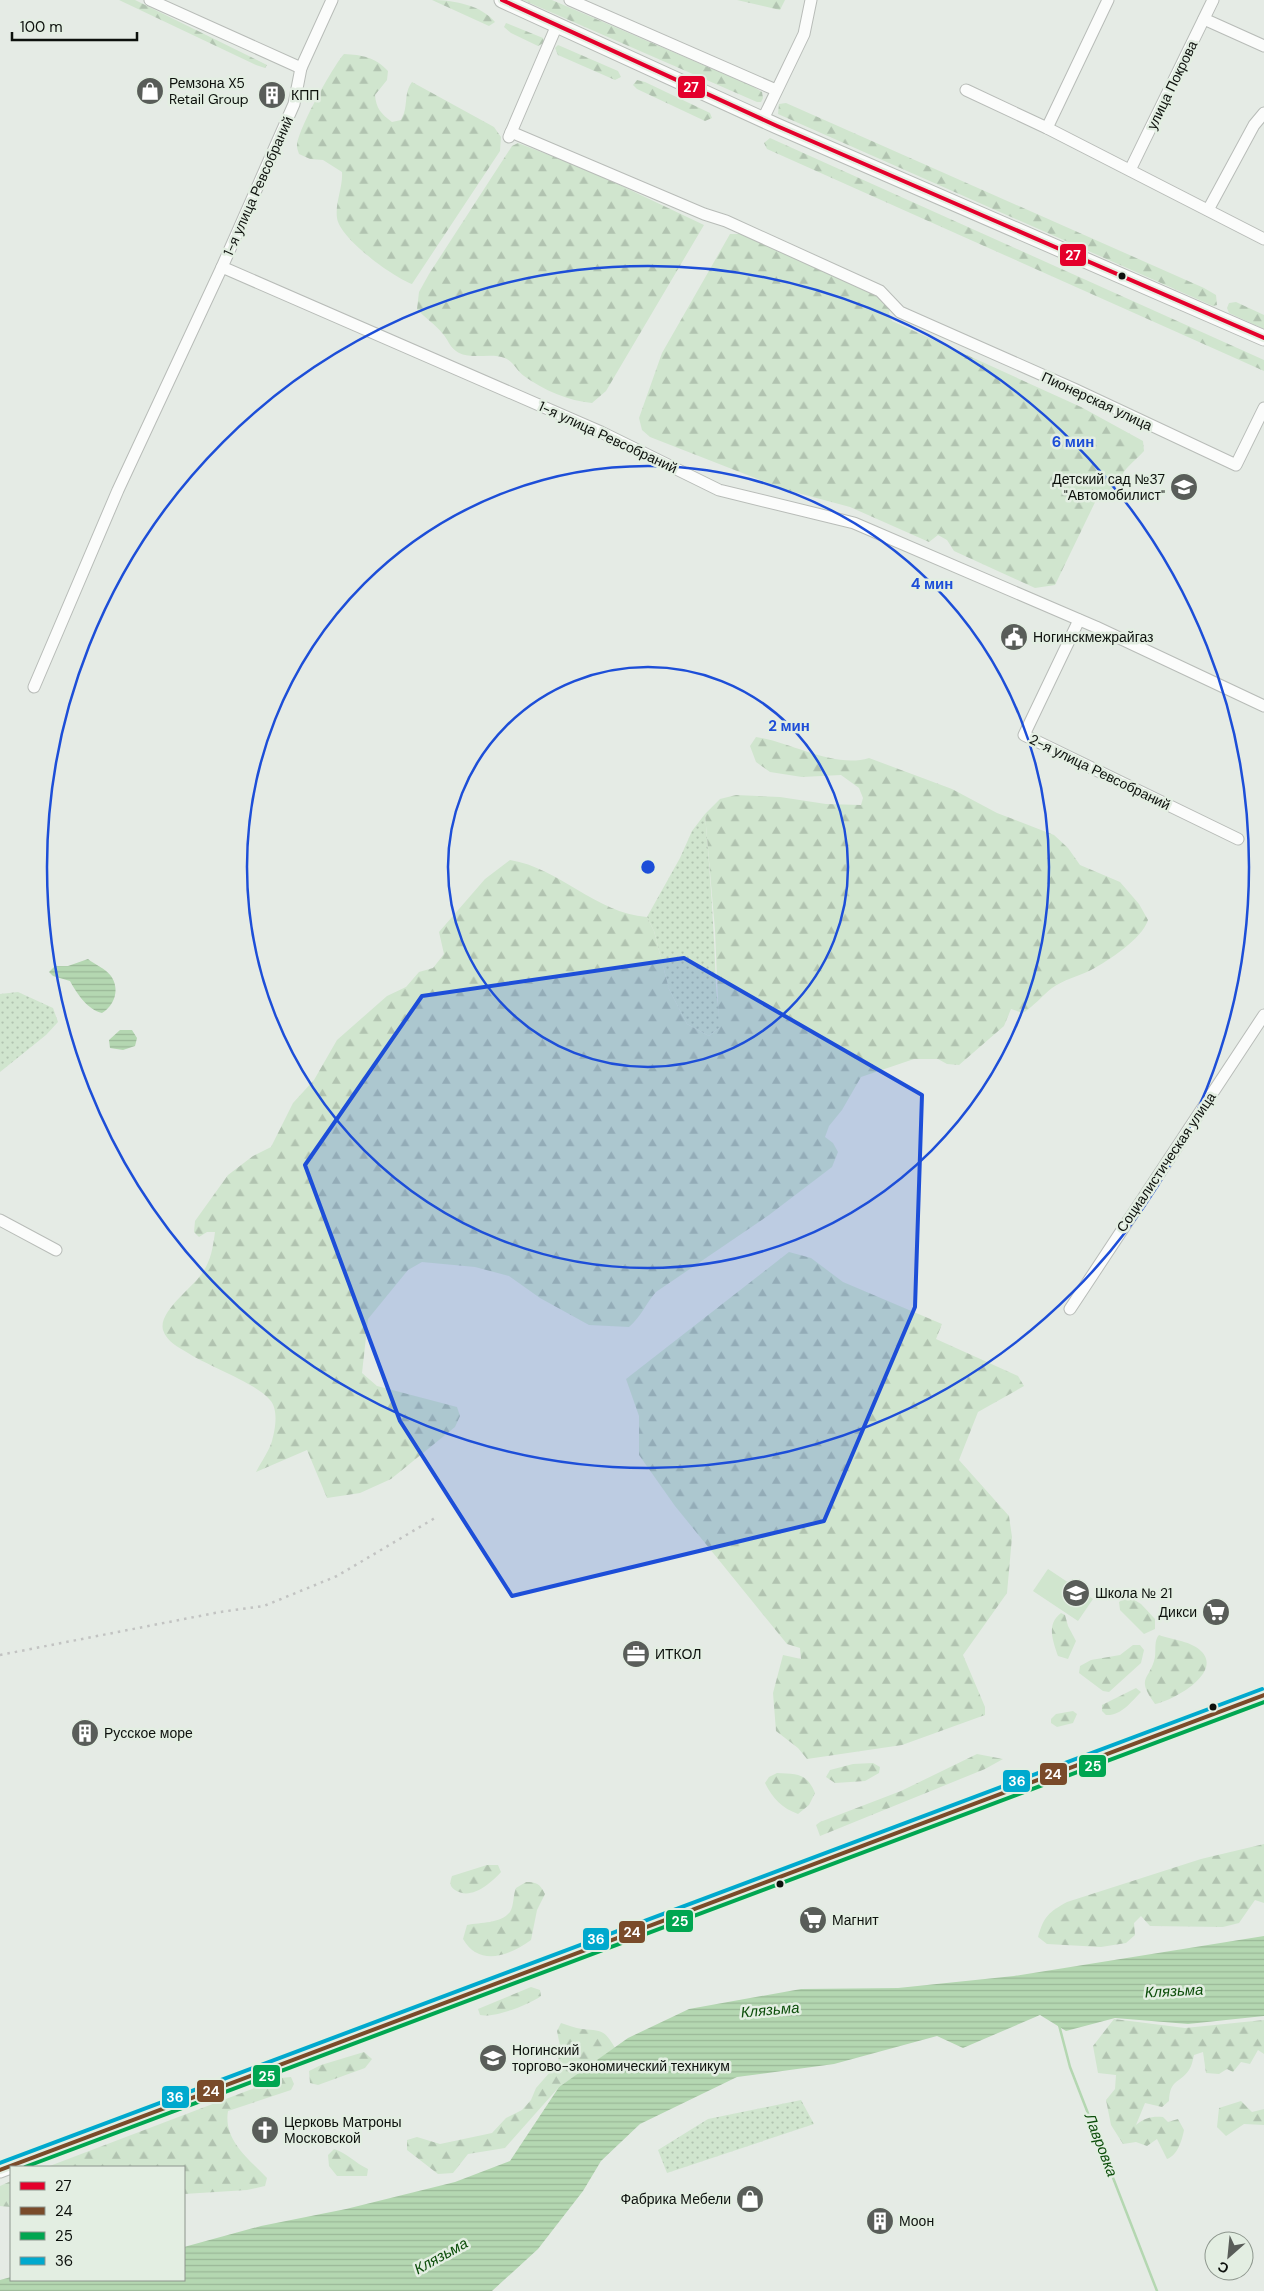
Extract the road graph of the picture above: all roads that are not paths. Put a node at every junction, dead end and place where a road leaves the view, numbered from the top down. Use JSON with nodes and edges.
{"nodes":[{"id":1,"x":150,"y":0,"type":"edge"},
{"id":2,"x":332,"y":0,"type":"edge"},
{"id":3,"x":502,"y":0,"type":"edge"},
{"id":4,"x":811,"y":0,"type":"edge"},
{"id":5,"x":1108,"y":0,"type":"edge"},
{"id":6,"x":1213,"y":0,"type":"edge"},
{"id":7,"x":575,"y":1,"type":"edge"},
{"id":8,"x":1204,"y":19,"type":"junction"},
{"id":9,"x":557,"y":24,"type":"junction"},
{"id":10,"x":1264,"y":46,"type":"edge"},
{"id":11,"x":301,"y":68,"type":"junction"},
{"id":12,"x":776,"y":90,"type":"junction"},
{"id":13,"x":966,"y":90,"type":"dead end"},
{"id":14,"x":1264,"y":112,"type":"edge"},
{"id":15,"x":763,"y":119,"type":"junction"},
{"id":16,"x":1047,"y":128,"type":"junction"},
{"id":17,"x":1130,"y":170,"type":"junction"},
{"id":18,"x":1208,"y":210,"type":"junction"},
{"id":19,"x":1264,"y":239,"type":"edge"},
{"id":20,"x":222,"y":267,"type":"junction"},
{"id":21,"x":1264,"y":338,"type":"edge"},
{"id":22,"x":1264,"y":408,"type":"edge"},
{"id":23,"x":1079,"y":620,"type":"junction"},
{"id":24,"x":34,"y":687,"type":"dead end"},
{"id":25,"x":1264,"y":706,"type":"edge"},
{"id":26,"x":1238,"y":839,"type":"dead end"},
{"id":27,"x":1264,"y":1016,"type":"edge"},
{"id":28,"x":0,"y":1220,"type":"edge"},
{"id":29,"x":56,"y":1250,"type":"dead end"},
{"id":30,"x":1070,"y":1309,"type":"dead end"},
{"id":31,"x":1264,"y":1695,"type":"edge"},
{"id":32,"x":11,"y":2166,"type":"edge"}],
"edges":[{"from":1,"to":11,"type":"street"},
{"from":2,"to":11,"type":"street","name":"1-я улица Ревсобраний"},
{"from":3,"to":9,"type":"main road"},
{"from":4,"to":12,"type":"street"},
{"from":5,"to":16,"type":"street"},
{"from":6,"to":8,"type":"street","name":"улица Покрова"},
{"from":7,"to":12,"type":"street"},
{"from":8,"to":10,"type":"street"},
{"from":8,"to":17,"type":"street","name":"улица Покрова"},
{"from":9,"to":15,"type":"main road"},
{"from":9,"to":22,"type":"street","name":"Пионерская улица"},
{"from":11,"to":20,"type":"street","name":"1-я улица Ревсобраний"},
{"from":12,"to":15,"type":"street"},
{"from":13,"to":16,"type":"street"},
{"from":14,"to":18,"type":"street"},
{"from":15,"to":21,"type":"main road"},
{"from":16,"to":17,"type":"street"},
{"from":17,"to":18,"type":"street"},
{"from":18,"to":19,"type":"street"},
{"from":20,"to":23,"type":"street","name":"1-я улица Ревсобраний"},
{"from":20,"to":24,"type":"street"},
{"from":23,"to":25,"type":"street","name":"1-я улица Ревсобраний"},
{"from":23,"to":26,"type":"street","name":"2-я улица Ревсобраний"},
{"from":27,"to":30,"type":"street","name":"Социалистическая улица"},
{"from":28,"to":29,"type":"street"},
{"from":31,"to":32,"type":"main road"}]}
